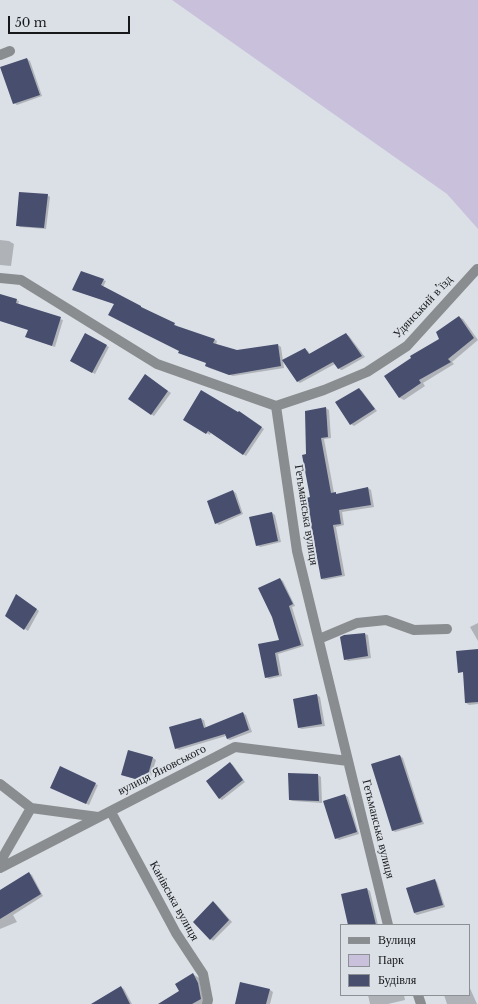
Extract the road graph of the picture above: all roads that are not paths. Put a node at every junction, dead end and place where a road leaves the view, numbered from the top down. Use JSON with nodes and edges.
{"nodes":[{"id":1,"x":10,"y":51,"type":"dead end"},
{"id":2,"x":0,"y":55,"type":"edge"},
{"id":3,"x":477,"y":269,"type":"dead end"},
{"id":4,"x":0,"y":278,"type":"edge"},
{"id":5,"x":276,"y":406,"type":"junction"},
{"id":6,"x":448,"y":629,"type":"dead end"},
{"id":7,"x":319,"y":639,"type":"junction"},
{"id":8,"x":348,"y":761,"type":"junction"},
{"id":9,"x":0,"y":784,"type":"edge"},
{"id":10,"x":30,"y":808,"type":"junction"},
{"id":11,"x":111,"y":812,"type":"junction"},
{"id":12,"x":98,"y":817,"type":"junction"},
{"id":13,"x":0,"y":862,"type":"edge"},
{"id":14,"x":0,"y":868,"type":"edge"},
{"id":15,"x":388,"y":924,"type":"edge"},
{"id":16,"x":207,"y":1004,"type":"edge"}],
"edges":[{"from":1,"to":2,"type":"street"},
{"from":3,"to":5,"type":"street","name":"Удянський в’їзд"},
{"from":4,"to":5,"type":"street"},
{"from":5,"to":7,"type":"street","name":"Гетьманська вулиця"},
{"from":6,"to":7,"type":"street"},
{"from":7,"to":8,"type":"street","name":"Гетьманська вулиця"},
{"from":8,"to":11,"type":"street","name":"вулиця Яновського"},
{"from":8,"to":15,"type":"street","name":"Гетьманська вулиця"},
{"from":9,"to":10,"type":"street"},
{"from":10,"to":12,"type":"street"},
{"from":10,"to":13,"type":"street"},
{"from":11,"to":12,"type":"street","name":"вулиця Яновського"},
{"from":11,"to":16,"type":"street","name":"Канівська вулиця"},
{"from":12,"to":14,"type":"street","name":"вулиця Яновського"}]}
